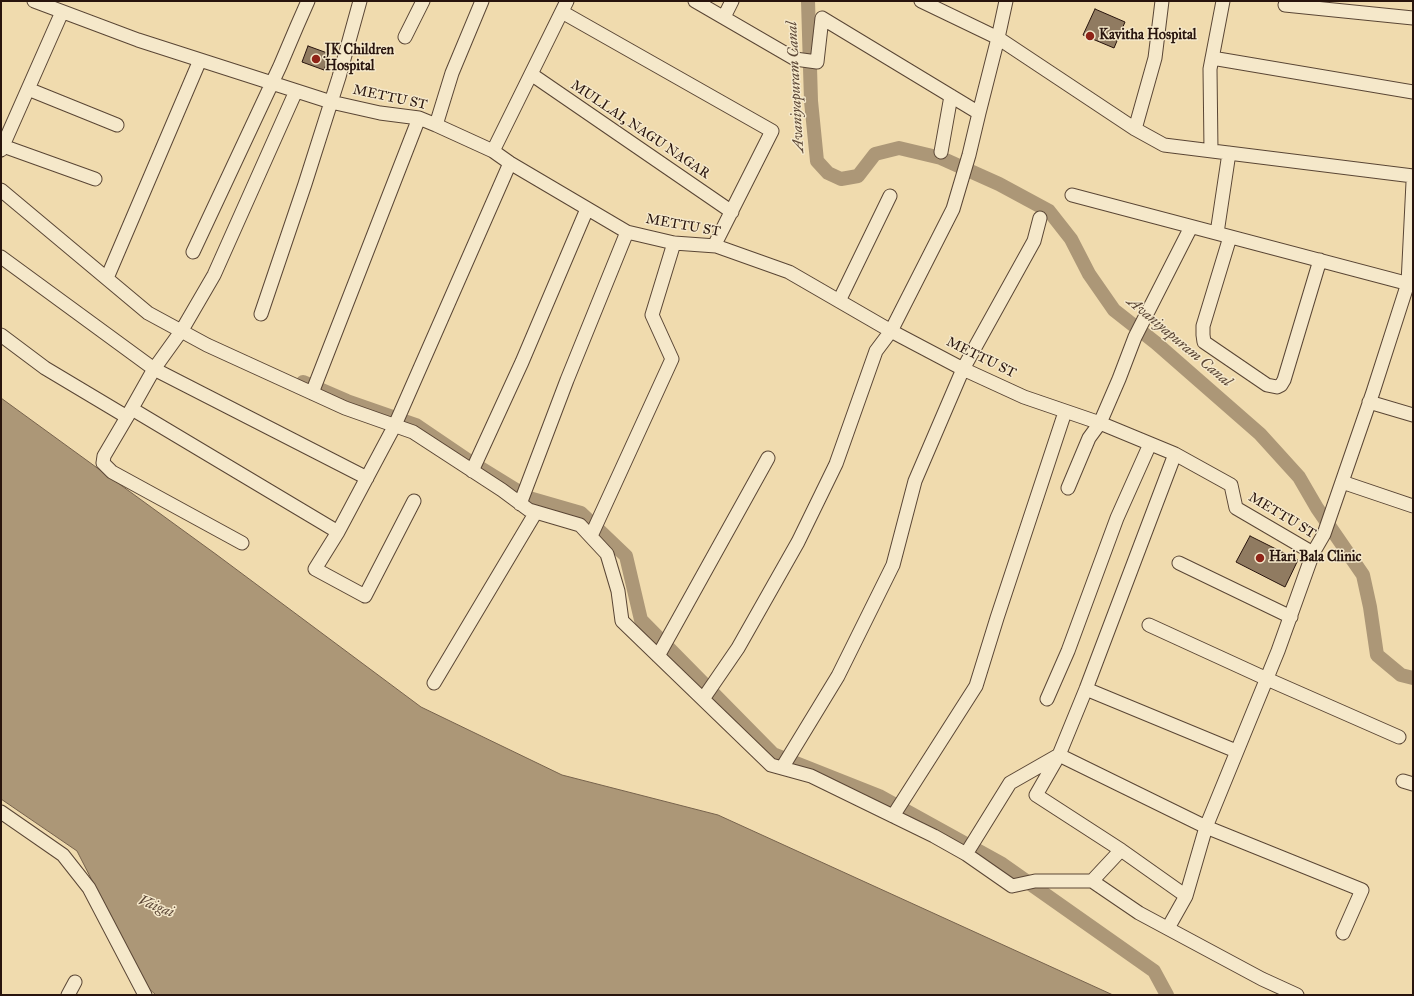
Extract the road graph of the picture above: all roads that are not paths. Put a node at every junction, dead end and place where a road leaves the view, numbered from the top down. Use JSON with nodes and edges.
{"nodes":[{"id":1,"x":34,"y":1,"type":"edge"},
{"id":2,"x":308,"y":1,"type":"edge"},
{"id":3,"x":360,"y":1,"type":"edge"},
{"id":4,"x":423,"y":1,"type":"edge"},
{"id":5,"x":482,"y":1,"type":"edge"},
{"id":6,"x":695,"y":1,"type":"edge"},
{"id":7,"x":732,"y":1,"type":"edge"},
{"id":8,"x":921,"y":1,"type":"edge"},
{"id":9,"x":1006,"y":1,"type":"edge"},
{"id":10,"x":1162,"y":1,"type":"edge"},
{"id":11,"x":1223,"y":1,"type":"edge"},
{"id":12,"x":1285,"y":4,"type":"dead end"},
{"id":13,"x":565,"y":6,"type":"edge"},
{"id":14,"x":62,"y":12,"type":"junction"},
{"id":15,"x":724,"y":17,"type":"junction"},
{"id":16,"x":1413,"y":18,"type":"edge"},
{"id":17,"x":405,"y":37,"type":"dead end"},
{"id":18,"x":998,"y":38,"type":"junction"},
{"id":19,"x":1212,"y":58,"type":"junction"},
{"id":20,"x":200,"y":60,"type":"junction"},
{"id":21,"x":530,"y":74,"type":"junction"},
{"id":22,"x":272,"y":83,"type":"junction"},
{"id":23,"x":28,"y":89,"type":"junction"},
{"id":24,"x":296,"y":91,"type":"junction"},
{"id":25,"x":1413,"y":92,"type":"edge"},
{"id":26,"x":951,"y":96,"type":"junction"},
{"id":27,"x":331,"y":102,"type":"junction"},
{"id":28,"x":979,"y":113,"type":"junction"},
{"id":29,"x":419,"y":118,"type":"junction"},
{"id":30,"x":117,"y":125,"type":"dead end"},
{"id":31,"x":436,"y":125,"type":"junction"},
{"id":32,"x":1135,"y":129,"type":"junction"},
{"id":33,"x":2,"y":148,"type":"edge"},
{"id":34,"x":1212,"y":150,"type":"junction"},
{"id":35,"x":493,"y":151,"type":"junction"},
{"id":36,"x":941,"y":152,"type":"dead end"},
{"id":37,"x":1229,"y":153,"type":"junction"},
{"id":38,"x":510,"y":163,"type":"junction"},
{"id":39,"x":1413,"y":176,"type":"edge"},
{"id":40,"x":96,"y":179,"type":"dead end"},
{"id":41,"x":1413,"y":182,"type":"edge"},
{"id":42,"x":1,"y":190,"type":"edge"},
{"id":43,"x":1072,"y":195,"type":"dead end"},
{"id":44,"x":890,"y":196,"type":"dead end"},
{"id":45,"x":587,"y":208,"type":"junction"},
{"id":46,"x":732,"y":212,"type":"junction"},
{"id":47,"x":1040,"y":218,"type":"dead end"},
{"id":48,"x":1192,"y":227,"type":"junction"},
{"id":49,"x":627,"y":232,"type":"junction"},
{"id":50,"x":1217,"y":234,"type":"junction"},
{"id":51,"x":1230,"y":237,"type":"junction"},
{"id":52,"x":674,"y":243,"type":"junction"},
{"id":53,"x":714,"y":246,"type":"junction"},
{"id":54,"x":193,"y":252,"type":"dead end"},
{"id":55,"x":1,"y":257,"type":"edge"},
{"id":56,"x":1320,"y":260,"type":"junction"},
{"id":57,"x":108,"y":274,"type":"junction"},
{"id":58,"x":1411,"y":284,"type":"edge"},
{"id":59,"x":839,"y":301,"type":"junction"},
{"id":60,"x":261,"y":314,"type":"dead end"},
{"id":61,"x":184,"y":327,"type":"junction"},
{"id":62,"x":891,"y":331,"type":"junction"},
{"id":63,"x":1,"y":335,"type":"edge"},
{"id":64,"x":154,"y":369,"type":"junction"},
{"id":65,"x":963,"y":369,"type":"junction"},
{"id":66,"x":314,"y":388,"type":"junction"},
{"id":67,"x":1369,"y":402,"type":"junction"},
{"id":68,"x":1065,"y":412,"type":"junction"},
{"id":69,"x":130,"y":413,"type":"junction"},
{"id":70,"x":1413,"y":415,"type":"edge"},
{"id":71,"x":397,"y":421,"type":"junction"},
{"id":72,"x":1100,"y":423,"type":"junction"},
{"id":73,"x":1150,"y":444,"type":"junction"},
{"id":74,"x":1175,"y":454,"type":"junction"},
{"id":75,"x":768,"y":458,"type":"dead end"},
{"id":76,"x":474,"y":466,"type":"junction"},
{"id":77,"x":367,"y":478,"type":"junction"},
{"id":78,"x":1342,"y":482,"type":"junction"},
{"id":79,"x":1068,"y":488,"type":"dead end"},
{"id":80,"x":414,"y":501,"type":"dead end"},
{"id":81,"x":521,"y":502,"type":"junction"},
{"id":82,"x":1413,"y":506,"type":"edge"},
{"id":83,"x":536,"y":512,"type":"junction"},
{"id":84,"x":338,"y":532,"type":"junction"},
{"id":85,"x":592,"y":535,"type":"junction"},
{"id":86,"x":242,"y":543,"type":"dead end"},
{"id":87,"x":1313,"y":553,"type":"junction"},
{"id":88,"x":1179,"y":563,"type":"dead end"},
{"id":89,"x":1291,"y":616,"type":"junction"},
{"id":90,"x":1149,"y":625,"type":"dead end"},
{"id":91,"x":659,"y":653,"type":"junction"},
{"id":92,"x":1266,"y":679,"type":"junction"},
{"id":93,"x":434,"y":683,"type":"dead end"},
{"id":94,"x":1086,"y":689,"type":"junction"},
{"id":95,"x":704,"y":697,"type":"junction"},
{"id":96,"x":1047,"y":699,"type":"dead end"},
{"id":97,"x":1399,"y":737,"type":"dead end"},
{"id":98,"x":1236,"y":751,"type":"junction"},
{"id":99,"x":1059,"y":755,"type":"junction"},
{"id":100,"x":783,"y":766,"type":"junction"},
{"id":101,"x":1,"y":812,"type":"edge"},
{"id":102,"x":895,"y":814,"type":"junction"},
{"id":103,"x":1206,"y":827,"type":"junction"},
{"id":104,"x":969,"y":848,"type":"junction"},
{"id":105,"x":1121,"y":850,"type":"junction"},
{"id":106,"x":1092,"y":882,"type":"junction"},
{"id":107,"x":1186,"y":896,"type":"junction"},
{"id":108,"x":1168,"y":928,"type":"junction"},
{"id":109,"x":1343,"y":933,"type":"dead end"},
{"id":110,"x":75,"y":982,"type":"dead end"},
{"id":111,"x":68,"y":995,"type":"edge"},
{"id":112,"x":145,"y":995,"type":"edge"},
{"id":113,"x":1297,"y":995,"type":"edge"}],
"edges":[{"from":1,"to":14,"type":"street","name":"METTU ST"},
{"from":2,"to":22,"type":"street"},
{"from":3,"to":27,"type":"street"},
{"from":4,"to":17,"type":"street"},
{"from":5,"to":31,"type":"street"},
{"from":6,"to":15,"type":"street"},
{"from":7,"to":15,"type":"street"},
{"from":8,"to":18,"type":"street"},
{"from":9,"to":18,"type":"street"},
{"from":10,"to":32,"type":"street"},
{"from":11,"to":19,"type":"street"},
{"from":12,"to":16,"type":"street"},
{"from":13,"to":21,"type":"street"},
{"from":13,"to":46,"type":"street"},
{"from":14,"to":20,"type":"street","name":"METTU ST"},
{"from":14,"to":23,"type":"street"},
{"from":15,"to":26,"type":"street"},
{"from":18,"to":28,"type":"street"},
{"from":18,"to":32,"type":"street"},
{"from":19,"to":25,"type":"street"},
{"from":19,"to":34,"type":"street"},
{"from":20,"to":22,"type":"street","name":"METTU ST"},
{"from":20,"to":57,"type":"street"},
{"from":21,"to":35,"type":"street"},
{"from":21,"to":46,"type":"street","name":"MULLAI, NAGU NAGAR"},
{"from":22,"to":24,"type":"street","name":"METTU ST"},
{"from":22,"to":54,"type":"street"},
{"from":23,"to":30,"type":"street"},
{"from":23,"to":33,"type":"street"},
{"from":24,"to":27,"type":"street","name":"METTU ST"},
{"from":24,"to":61,"type":"street"},
{"from":26,"to":28,"type":"street"},
{"from":26,"to":36,"type":"street"},
{"from":27,"to":29,"type":"street","name":"METTU ST"},
{"from":27,"to":60,"type":"street"},
{"from":28,"to":62,"type":"street"},
{"from":29,"to":31,"type":"street","name":"METTU ST"},
{"from":29,"to":66,"type":"street"},
{"from":31,"to":35,"type":"street","name":"METTU ST"},
{"from":32,"to":34,"type":"street"},
{"from":33,"to":40,"type":"street"},
{"from":34,"to":37,"type":"street"},
{"from":35,"to":38,"type":"street","name":"METTU ST"},
{"from":37,"to":39,"type":"street"},
{"from":37,"to":50,"type":"street"},
{"from":38,"to":45,"type":"street","name":"METTU ST"},
{"from":38,"to":71,"type":"street"},
{"from":41,"to":58,"type":"street"},
{"from":42,"to":57,"type":"street"},
{"from":43,"to":48,"type":"street"},
{"from":44,"to":59,"type":"street"},
{"from":45,"to":49,"type":"street","name":"METTU ST"},
{"from":45,"to":76,"type":"street"},
{"from":46,"to":53,"type":"street"},
{"from":47,"to":65,"type":"street"},
{"from":48,"to":50,"type":"street"},
{"from":48,"to":72,"type":"street"},
{"from":49,"to":52,"type":"street","name":"METTU ST"},
{"from":49,"to":81,"type":"street"},
{"from":50,"to":51,"type":"street"},
{"from":51,"to":56,"type":"street"},
{"from":51,"to":56,"type":"street"},
{"from":52,"to":53,"type":"street","name":"METTU ST"},
{"from":52,"to":85,"type":"street"},
{"from":53,"to":59,"type":"street","name":"METTU ST"},
{"from":55,"to":64,"type":"street"},
{"from":56,"to":58,"type":"street"},
{"from":57,"to":61,"type":"street"},
{"from":58,"to":67,"type":"street"},
{"from":59,"to":62,"type":"street","name":"METTU ST"},
{"from":61,"to":64,"type":"street"},
{"from":61,"to":66,"type":"street"},
{"from":62,"to":65,"type":"street","name":"METTU ST"},
{"from":62,"to":95,"type":"street"},
{"from":63,"to":69,"type":"street"},
{"from":64,"to":69,"type":"street"},
{"from":64,"to":77,"type":"street"},
{"from":65,"to":68,"type":"street","name":"METTU ST"},
{"from":65,"to":100,"type":"street"},
{"from":66,"to":71,"type":"street"},
{"from":67,"to":70,"type":"street"},
{"from":67,"to":78,"type":"street"},
{"from":68,"to":72,"type":"street","name":"METTU ST"},
{"from":68,"to":102,"type":"street"},
{"from":69,"to":84,"type":"street"},
{"from":69,"to":86,"type":"street"},
{"from":71,"to":76,"type":"street"},
{"from":71,"to":77,"type":"street"},
{"from":72,"to":73,"type":"street","name":"METTU ST"},
{"from":72,"to":79,"type":"street"},
{"from":73,"to":74,"type":"street","name":"METTU ST"},
{"from":73,"to":96,"type":"street"},
{"from":74,"to":87,"type":"street","name":"METTU ST"},
{"from":74,"to":94,"type":"street"},
{"from":75,"to":91,"type":"street"},
{"from":76,"to":81,"type":"street"},
{"from":77,"to":84,"type":"street"},
{"from":78,"to":82,"type":"street"},
{"from":78,"to":87,"type":"street"},
{"from":80,"to":84,"type":"street"},
{"from":81,"to":83,"type":"street"},
{"from":83,"to":85,"type":"street"},
{"from":83,"to":93,"type":"street"},
{"from":85,"to":91,"type":"street"},
{"from":87,"to":89,"type":"street"},
{"from":88,"to":89,"type":"street"},
{"from":89,"to":92,"type":"street"},
{"from":90,"to":92,"type":"street"},
{"from":91,"to":95,"type":"street"},
{"from":92,"to":97,"type":"street"},
{"from":92,"to":98,"type":"street"},
{"from":94,"to":98,"type":"street"},
{"from":94,"to":99,"type":"street"},
{"from":95,"to":100,"type":"street"},
{"from":98,"to":103,"type":"street"},
{"from":99,"to":103,"type":"street"},
{"from":99,"to":104,"type":"street"},
{"from":99,"to":105,"type":"street"},
{"from":100,"to":102,"type":"street"},
{"from":101,"to":112,"type":"street"},
{"from":102,"to":104,"type":"street"},
{"from":103,"to":107,"type":"street"},
{"from":103,"to":109,"type":"street"},
{"from":104,"to":106,"type":"street"},
{"from":105,"to":106,"type":"street"},
{"from":105,"to":107,"type":"street"},
{"from":106,"to":108,"type":"street"},
{"from":107,"to":108,"type":"street"},
{"from":108,"to":113,"type":"street"},
{"from":110,"to":111,"type":"street"}]}
